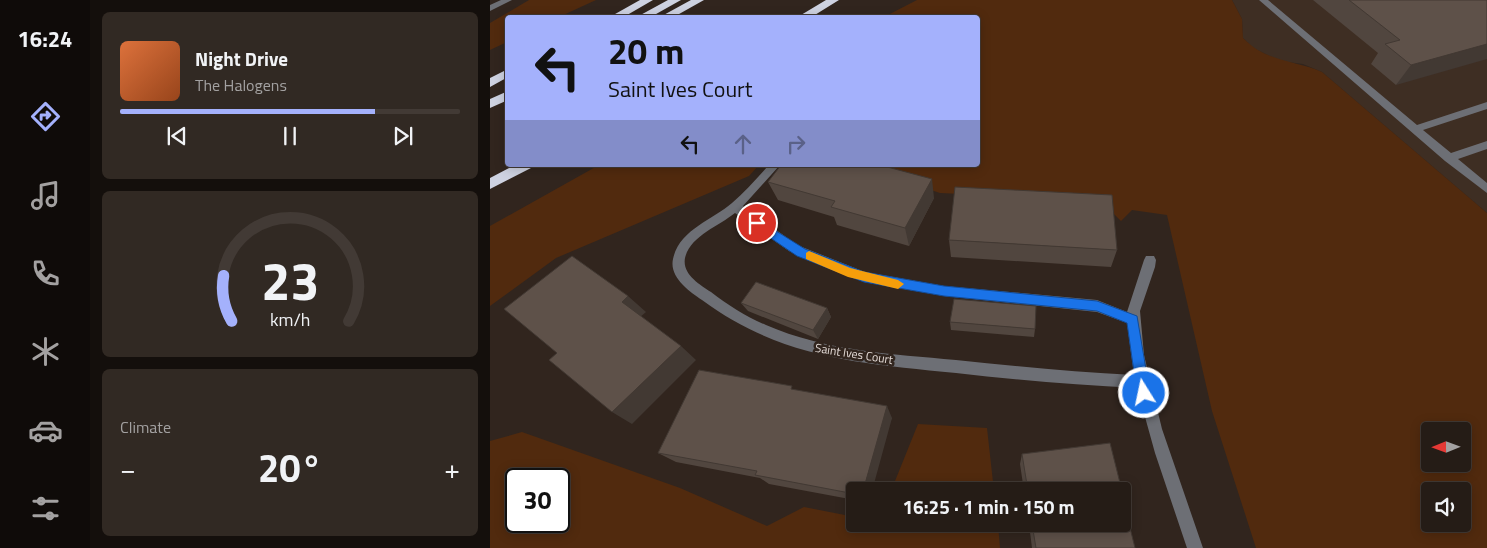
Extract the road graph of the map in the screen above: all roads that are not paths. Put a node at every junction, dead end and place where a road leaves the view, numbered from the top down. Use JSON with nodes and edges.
{"nodes":[{"id":1,"x":508,"y":0,"type":"edge"},
{"id":2,"x":648,"y":0,"type":"edge"},
{"id":3,"x":676,"y":0,"type":"edge"},
{"id":4,"x":699,"y":0,"type":"edge"},
{"id":5,"x":834,"y":0,"type":"edge"},
{"id":6,"x":1263,"y":0,"type":"edge"},
{"id":7,"x":490,"y":8,"type":"edge"},
{"id":8,"x":619,"y":15,"type":"edge"},
{"id":9,"x":646,"y":15,"type":"edge"},
{"id":10,"x":670,"y":15,"type":"edge"},
{"id":11,"x":806,"y":15,"type":"edge"},
{"id":12,"x":505,"y":74,"type":"edge"},
{"id":13,"x":490,"y":83,"type":"edge"},
{"id":14,"x":505,"y":83,"type":"edge"},
{"id":15,"x":490,"y":90,"type":"edge"},
{"id":16,"x":505,"y":96,"type":"edge"},
{"id":17,"x":490,"y":104,"type":"edge"},
{"id":18,"x":1487,"y":105,"type":"edge"},
{"id":19,"x":1415,"y":129,"type":"junction"},
{"id":20,"x":1487,"y":145,"type":"edge"},
{"id":21,"x":1449,"y":158,"type":"junction"},
{"id":22,"x":522,"y":167,"type":"edge"},
{"id":23,"x":773,"y":167,"type":"edge"},
{"id":24,"x":490,"y":184,"type":"edge"},
{"id":25,"x":1487,"y":189,"type":"edge"},
{"id":26,"x":735,"y":207,"type":"junction"},
{"id":27,"x":1150,"y":260,"type":"dead end"},
{"id":28,"x":1133,"y":320,"type":"junction"},
{"id":29,"x":1142,"y":382,"type":"junction"},
{"id":30,"x":1195,"y":548,"type":"edge"}],
"edges":[{"from":1,"to":7,"type":"street"},
{"from":2,"to":8,"type":"highway"},
{"from":3,"to":9,"type":"highway"},
{"from":4,"to":10,"type":"highway"},
{"from":5,"to":11,"type":"highway"},
{"from":6,"to":19,"type":"street"},
{"from":12,"to":13,"type":"highway"},
{"from":14,"to":15,"type":"highway"},
{"from":16,"to":17,"type":"highway"},
{"from":18,"to":19,"type":"street"},
{"from":19,"to":21,"type":"street"},
{"from":20,"to":21,"type":"street"},
{"from":21,"to":25,"type":"street"},
{"from":22,"to":24,"type":"highway"},
{"from":23,"to":26,"type":"street","name":"Saint Ives Court"},
{"from":26,"to":28,"type":"street"},
{"from":26,"to":29,"type":"street","name":"Saint Ives Court"},
{"from":27,"to":28,"type":"street"},
{"from":28,"to":29,"type":"street"},
{"from":29,"to":30,"type":"street"}]}
